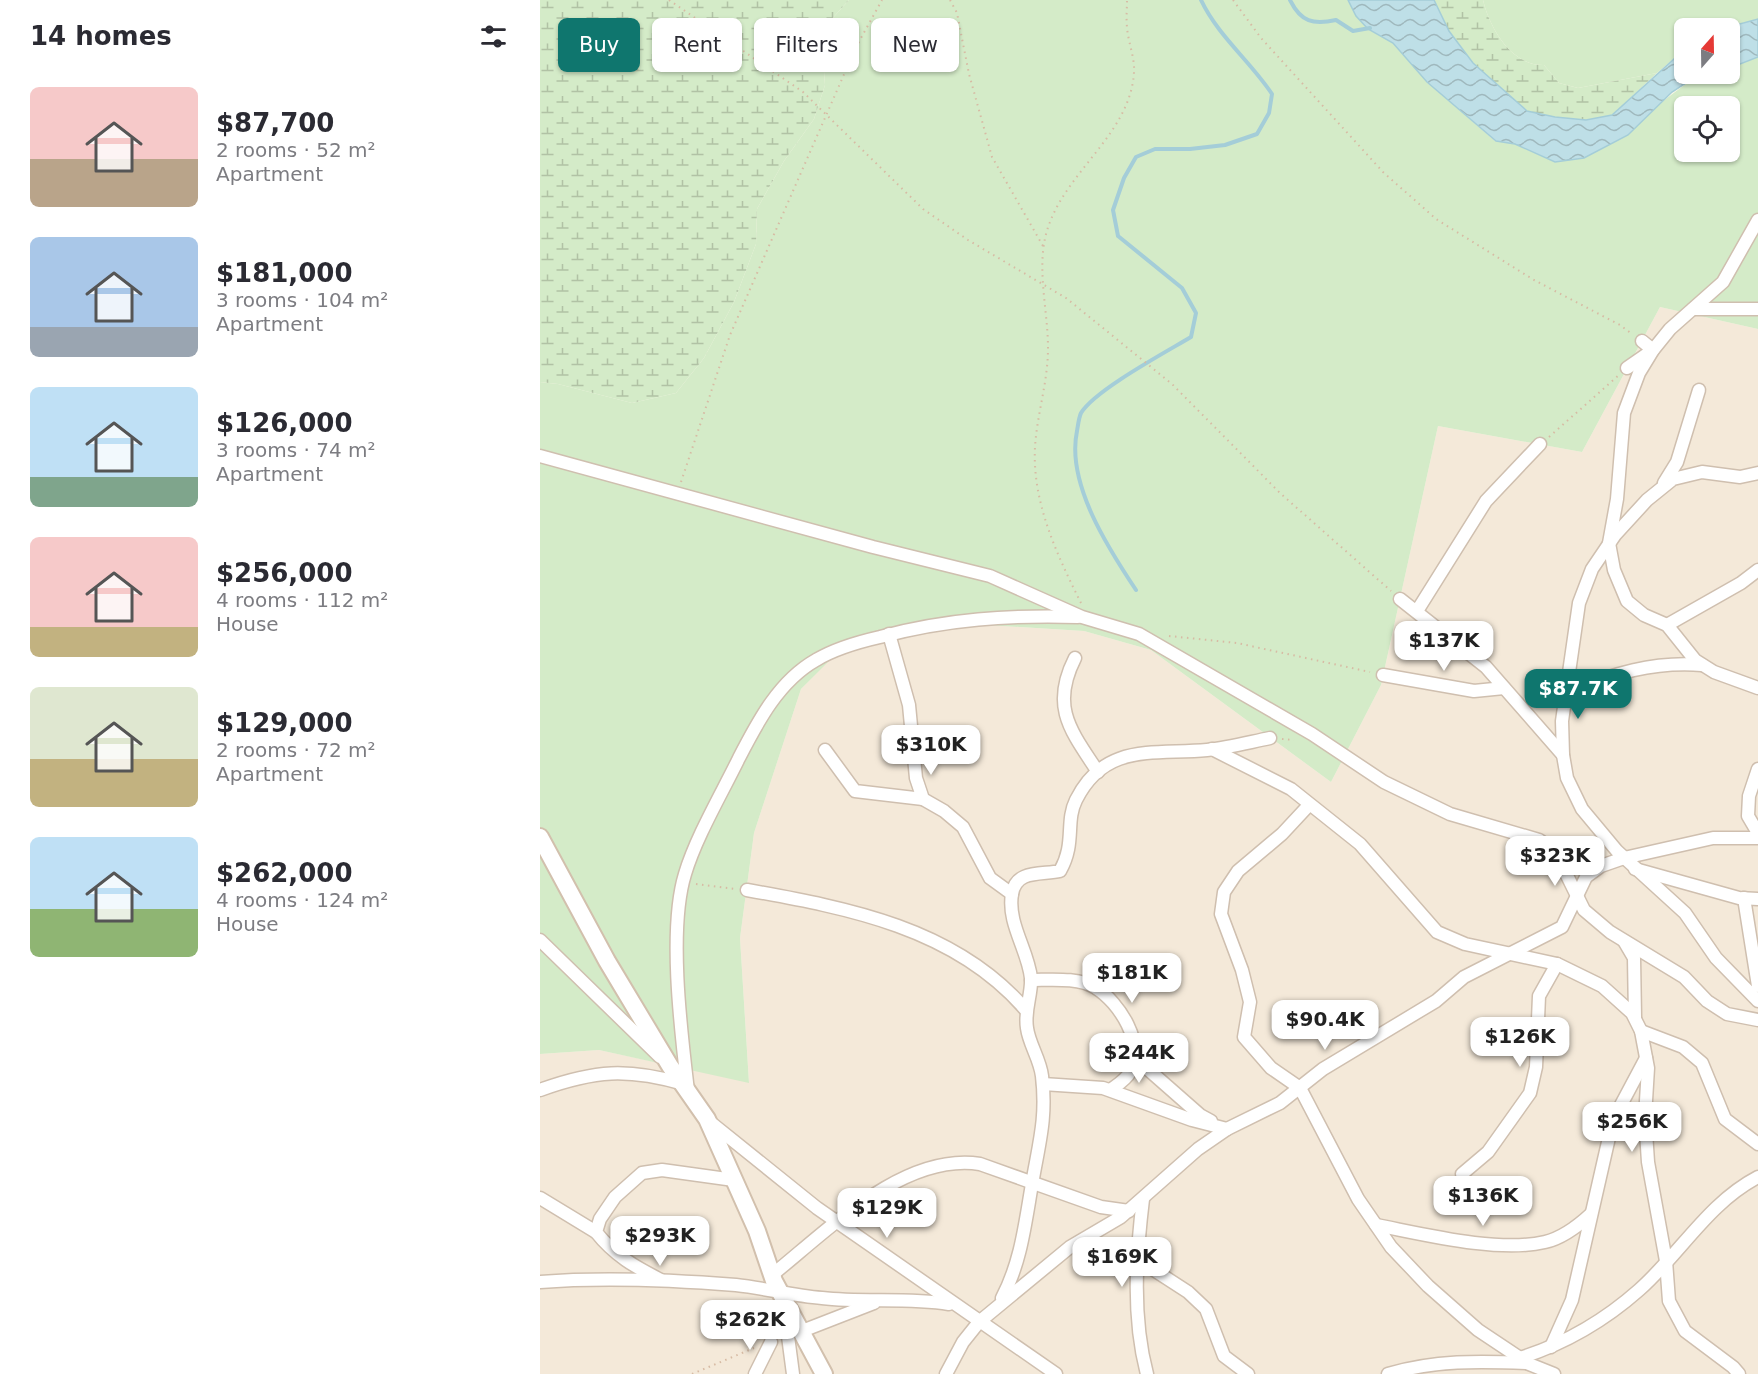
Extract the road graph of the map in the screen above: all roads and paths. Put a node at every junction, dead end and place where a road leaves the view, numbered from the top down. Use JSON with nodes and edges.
{"nodes":[{"id":1,"x":669,"y":0,"type":"edge"},
{"id":2,"x":882,"y":0,"type":"edge"},
{"id":3,"x":950,"y":0,"type":"edge"},
{"id":4,"x":1127,"y":0,"type":"edge"},
{"id":5,"x":1233,"y":0,"type":"edge"},
{"id":6,"x":826,"y":116,"type":"junction"},
{"id":7,"x":1758,"y":220,"type":"edge"},
{"id":8,"x":1043,"y":246,"type":"junction"},
{"id":9,"x":1045,"y":285,"type":"junction"},
{"id":10,"x":1694,"y":309,"type":"junction"},
{"id":11,"x":1758,"y":309,"type":"edge"},
{"id":12,"x":1642,"y":341,"type":"joint"},
{"id":13,"x":1653,"y":350,"type":"junction"},
{"id":14,"x":1627,"y":368,"type":"joint"},
{"id":15,"x":1699,"y":390,"type":"dead end"},
{"id":16,"x":1540,"y":444,"type":"joint"},
{"id":17,"x":540,"y":456,"type":"edge"},
{"id":18,"x":1758,"y":473,"type":"edge"},
{"id":19,"x":1661,"y":489,"type":"junction"},
{"id":20,"x":678,"y":494,"type":"junction"},
{"id":21,"x":1609,"y":543,"type":"junction"},
{"id":22,"x":1758,"y":570,"type":"edge"},
{"id":23,"x":1400,"y":598,"type":"joint"},
{"id":24,"x":1417,"y":611,"type":"junction"},
{"id":25,"x":1086,"y":618,"type":"junction"},
{"id":26,"x":1667,"y":625,"type":"junction"},
{"id":27,"x":889,"y":634,"type":"junction"},
{"id":28,"x":1167,"y":636,"type":"dead end"},
{"id":29,"x":1075,"y":658,"type":"dead end"},
{"id":30,"x":1703,"y":665,"type":"junction"},
{"id":31,"x":1383,"y":675,"type":"joint"},
{"id":32,"x":1504,"y":688,"type":"junction"},
{"id":33,"x":1758,"y":688,"type":"edge"},
{"id":34,"x":1568,"y":692,"type":"junction"},
{"id":35,"x":1270,"y":738,"type":"dead end"},
{"id":36,"x":1212,"y":749,"type":"junction"},
{"id":37,"x":825,"y":750,"type":"dead end"},
{"id":38,"x":1563,"y":755,"type":"junction"},
{"id":39,"x":1758,"y":769,"type":"edge"},
{"id":40,"x":1098,"y":772,"type":"junction"},
{"id":41,"x":923,"y":799,"type":"junction"},
{"id":42,"x":1309,"y":805,"type":"junction"},
{"id":43,"x":1758,"y":833,"type":"edge"},
{"id":44,"x":540,"y":837,"type":"edge"},
{"id":45,"x":1758,"y":838,"type":"edge"},
{"id":46,"x":1624,"y":858,"type":"junction"},
{"id":47,"x":1635,"y":869,"type":"junction"},
{"id":48,"x":683,"y":882,"type":"junction"},
{"id":49,"x":747,"y":890,"type":"joint"},
{"id":50,"x":1012,"y":894,"type":"junction"},
{"id":51,"x":1577,"y":898,"type":"junction"},
{"id":52,"x":1744,"y":898,"type":"junction"},
{"id":53,"x":1758,"y":899,"type":"edge"},
{"id":54,"x":540,"y":940,"type":"edge"},
{"id":55,"x":1624,"y":940,"type":"junction"},
{"id":56,"x":1508,"y":954,"type":"junction"},
{"id":57,"x":1557,"y":964,"type":"junction"},
{"id":58,"x":1031,"y":980,"type":"junction"},
{"id":59,"x":1758,"y":986,"type":"edge"},
{"id":60,"x":1758,"y":1001,"type":"edge"},
{"id":61,"x":1025,"y":1009,"type":"junction"},
{"id":62,"x":1635,"y":1019,"type":"junction"},
{"id":63,"x":1758,"y":1020,"type":"edge"},
{"id":64,"x":1641,"y":1031,"type":"junction"},
{"id":65,"x":1134,"y":1057,"type":"junction"},
{"id":66,"x":1646,"y":1058,"type":"junction"},
{"id":67,"x":670,"y":1066,"type":"junction"},
{"id":68,"x":1043,"y":1084,"type":"junction"},
{"id":69,"x":686,"y":1088,"type":"junction"},
{"id":70,"x":1300,"y":1088,"type":"junction"},
{"id":71,"x":540,"y":1090,"type":"edge"},
{"id":72,"x":1110,"y":1090,"type":"junction"},
{"id":73,"x":707,"y":1119,"type":"junction"},
{"id":74,"x":1227,"y":1129,"type":"junction"},
{"id":75,"x":1758,"y":1144,"type":"edge"},
{"id":76,"x":1462,"y":1174,"type":"dead end"},
{"id":77,"x":1758,"y":1177,"type":"edge"},
{"id":78,"x":734,"y":1179,"type":"junction"},
{"id":79,"x":1032,"y":1182,"type":"junction"},
{"id":80,"x":540,"y":1198,"type":"edge"},
{"id":81,"x":1143,"y":1199,"type":"junction"},
{"id":82,"x":1129,"y":1210,"type":"junction"},
{"id":83,"x":1591,"y":1214,"type":"junction"},
{"id":84,"x":837,"y":1222,"type":"junction"},
{"id":85,"x":1376,"y":1225,"type":"junction"},
{"id":86,"x":596,"y":1232,"type":"junction"},
{"id":87,"x":1137,"y":1259,"type":"junction"},
{"id":88,"x":1666,"y":1261,"type":"junction"},
{"id":89,"x":772,"y":1275,"type":"junction"},
{"id":90,"x":540,"y":1282,"type":"edge"},
{"id":91,"x":666,"y":1282,"type":"junction"},
{"id":92,"x":781,"y":1293,"type":"junction"},
{"id":93,"x":878,"y":1302,"type":"junction"},
{"id":94,"x":953,"y":1305,"type":"junction"},
{"id":95,"x":998,"y":1305,"type":"junction"},
{"id":96,"x":979,"y":1322,"type":"junction"},
{"id":97,"x":802,"y":1332,"type":"junction"},
{"id":98,"x":771,"y":1342,"type":"joint"},
{"id":99,"x":1551,"y":1347,"type":"junction"},
{"id":100,"x":1531,"y":1366,"type":"edge"},
{"id":101,"x":692,"y":1374,"type":"edge"},
{"id":102,"x":754,"y":1374,"type":"edge"},
{"id":103,"x":793,"y":1374,"type":"edge"},
{"id":104,"x":824,"y":1374,"type":"edge"},
{"id":105,"x":946,"y":1374,"type":"edge"},
{"id":106,"x":1056,"y":1374,"type":"edge"},
{"id":107,"x":1146,"y":1374,"type":"edge"},
{"id":108,"x":1248,"y":1374,"type":"edge"},
{"id":109,"x":1389,"y":1374,"type":"edge"},
{"id":110,"x":1554,"y":1374,"type":"edge"},
{"id":111,"x":1739,"y":1374,"type":"edge"}],
"edges":[{"from":1,"to":6,"type":"path"},
{"from":2,"to":6,"type":"path"},
{"from":3,"to":8,"type":"path"},
{"from":4,"to":8,"type":"path"},
{"from":5,"to":12,"type":"path"},
{"from":6,"to":9,"type":"path"},
{"from":6,"to":20,"type":"path"},
{"from":7,"to":10,"type":"street"},
{"from":8,"to":9,"type":"path"},
{"from":9,"to":23,"type":"path"},
{"from":9,"to":25,"type":"path"},
{"from":10,"to":11,"type":"street"},
{"from":10,"to":13,"type":"street"},
{"from":12,"to":13,"type":"street"},
{"from":13,"to":14,"type":"street"},
{"from":13,"to":21,"type":"street"},
{"from":14,"to":16,"type":"path"},
{"from":15,"to":19,"type":"street"},
{"from":16,"to":24,"type":"street"},
{"from":17,"to":20,"type":"street"},
{"from":18,"to":19,"type":"street"},
{"from":19,"to":21,"type":"street"},
{"from":20,"to":25,"type":"street"},
{"from":21,"to":26,"type":"street"},
{"from":21,"to":34,"type":"street"},
{"from":22,"to":26,"type":"street"},
{"from":23,"to":24,"type":"street"},
{"from":24,"to":32,"type":"street"},
{"from":25,"to":27,"type":"street"},
{"from":25,"to":51,"type":"street"},
{"from":26,"to":30,"type":"street"},
{"from":27,"to":41,"type":"street"},
{"from":27,"to":48,"type":"street"},
{"from":28,"to":31,"type":"path"},
{"from":29,"to":40,"type":"street"},
{"from":30,"to":33,"type":"street"},
{"from":30,"to":34,"type":"street"},
{"from":31,"to":32,"type":"street"},
{"from":32,"to":38,"type":"street"},
{"from":34,"to":38,"type":"street"},
{"from":35,"to":36,"type":"street"},
{"from":36,"to":40,"type":"street"},
{"from":36,"to":42,"type":"street"},
{"from":37,"to":41,"type":"street"},
{"from":38,"to":46,"type":"street"},
{"from":39,"to":43,"type":"street"},
{"from":40,"to":50,"type":"street"},
{"from":41,"to":50,"type":"street"},
{"from":42,"to":56,"type":"street"},
{"from":42,"to":70,"type":"street"},
{"from":44,"to":67,"type":"street"},
{"from":45,"to":46,"type":"street"},
{"from":46,"to":47,"type":"street"},
{"from":46,"to":51,"type":"street"},
{"from":47,"to":52,"type":"street"},
{"from":47,"to":60,"type":"street"},
{"from":48,"to":49,"type":"path"},
{"from":48,"to":69,"type":"street"},
{"from":49,"to":61,"type":"street"},
{"from":50,"to":58,"type":"street"},
{"from":51,"to":55,"type":"street"},
{"from":51,"to":56,"type":"street"},
{"from":52,"to":53,"type":"street"},
{"from":52,"to":59,"type":"street"},
{"from":54,"to":67,"type":"street"},
{"from":55,"to":62,"type":"street"},
{"from":55,"to":63,"type":"street"},
{"from":56,"to":57,"type":"street"},
{"from":56,"to":70,"type":"street"},
{"from":57,"to":62,"type":"street"},
{"from":57,"to":76,"type":"street"},
{"from":58,"to":61,"type":"street"},
{"from":58,"to":65,"type":"street"},
{"from":61,"to":68,"type":"street"},
{"from":62,"to":64,"type":"street"},
{"from":64,"to":66,"type":"street"},
{"from":64,"to":75,"type":"street"},
{"from":65,"to":72,"type":"street"},
{"from":65,"to":74,"type":"street"},
{"from":66,"to":83,"type":"street"},
{"from":66,"to":88,"type":"street"},
{"from":67,"to":69,"type":"street"},
{"from":68,"to":72,"type":"street"},
{"from":68,"to":79,"type":"street"},
{"from":69,"to":71,"type":"street"},
{"from":69,"to":73,"type":"street"},
{"from":70,"to":74,"type":"street"},
{"from":70,"to":85,"type":"street"},
{"from":72,"to":74,"type":"street"},
{"from":73,"to":78,"type":"street"},
{"from":73,"to":84,"type":"street"},
{"from":74,"to":81,"type":"street"},
{"from":77,"to":88,"type":"street"},
{"from":78,"to":86,"type":"street"},
{"from":78,"to":89,"type":"street"},
{"from":79,"to":82,"type":"street"},
{"from":79,"to":84,"type":"street"},
{"from":79,"to":95,"type":"street"},
{"from":80,"to":86,"type":"street"},
{"from":81,"to":82,"type":"street"},
{"from":81,"to":87,"type":"street"},
{"from":82,"to":95,"type":"street"},
{"from":83,"to":85,"type":"street"},
{"from":83,"to":99,"type":"street"},
{"from":84,"to":89,"type":"street"},
{"from":84,"to":94,"type":"street"},
{"from":85,"to":100,"type":"street"},
{"from":86,"to":91,"type":"street"},
{"from":87,"to":107,"type":"street"},
{"from":87,"to":108,"type":"street"},
{"from":88,"to":99,"type":"street"},
{"from":88,"to":111,"type":"street"},
{"from":89,"to":92,"type":"street"},
{"from":90,"to":91,"type":"street"},
{"from":91,"to":92,"type":"street"},
{"from":92,"to":93,"type":"street"},
{"from":92,"to":97,"type":"street"},
{"from":92,"to":103,"type":"street"},
{"from":93,"to":94,"type":"street"},
{"from":93,"to":97,"type":"street"},
{"from":94,"to":96,"type":"street"},
{"from":95,"to":96,"type":"street"},
{"from":96,"to":105,"type":"street"},
{"from":96,"to":106,"type":"street"},
{"from":97,"to":104,"type":"street"},
{"from":98,"to":101,"type":"path"},
{"from":98,"to":102,"type":"street"},
{"from":99,"to":100,"type":"street"},
{"from":100,"to":109,"type":"street"},
{"from":100,"to":110,"type":"street"}]}
